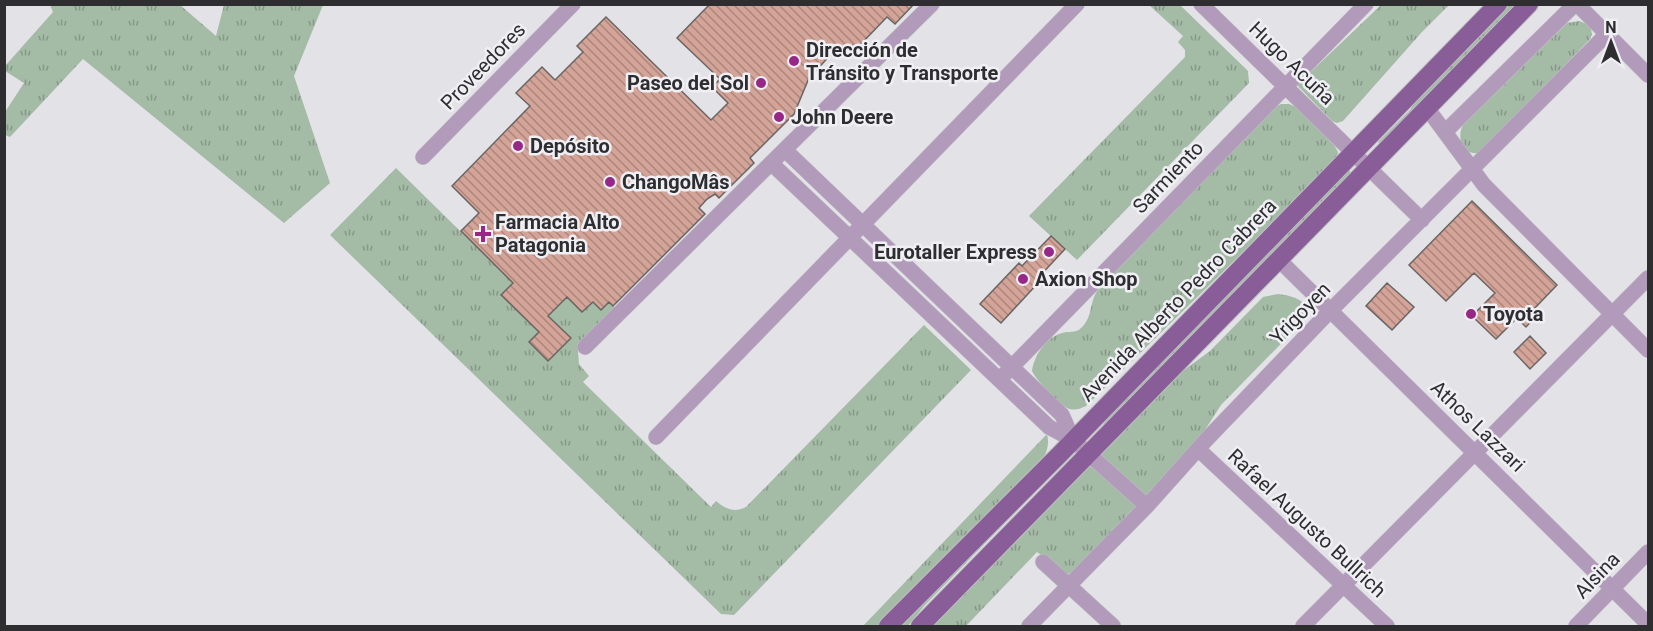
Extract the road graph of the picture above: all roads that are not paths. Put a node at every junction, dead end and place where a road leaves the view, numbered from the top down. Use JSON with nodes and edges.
{"nodes":[{"id":1,"x":573,"y":4,"type":"edge"},
{"id":2,"x":932,"y":4,"type":"edge"},
{"id":3,"x":1067,"y":4,"type":"edge"},
{"id":4,"x":1077,"y":4,"type":"edge"},
{"id":5,"x":1201,"y":4,"type":"edge"},
{"id":6,"x":1366,"y":4,"type":"edge"},
{"id":7,"x":1498,"y":4,"type":"edge"},
{"id":8,"x":1529,"y":4,"type":"edge"},
{"id":9,"x":1576,"y":4,"type":"edge"},
{"id":10,"x":1607,"y":34,"type":"junction"},
{"id":11,"x":1648,"y":75,"type":"edge"},
{"id":12,"x":1285,"y":86,"type":"junction"},
{"id":13,"x":1427,"y":108,"type":"junction"},
{"id":14,"x":1445,"y":132,"type":"junction"},
{"id":15,"x":785,"y":150,"type":"junction"},
{"id":16,"x":1353,"y":153,"type":"junction"},
{"id":17,"x":423,"y":157,"type":"dead end"},
{"id":18,"x":771,"y":163,"type":"junction"},
{"id":19,"x":1369,"y":167,"type":"junction"},
{"id":20,"x":1472,"y":169,"type":"junction"},
{"id":21,"x":1422,"y":220,"type":"junction"},
{"id":22,"x":860,"y":222,"type":"junction"},
{"id":23,"x":847,"y":236,"type":"junction"},
{"id":24,"x":1278,"y":259,"type":"junction"},
{"id":25,"x":1648,"y":278,"type":"edge"},
{"id":26,"x":1330,"y":311,"type":"junction"},
{"id":27,"x":1613,"y":316,"type":"junction"},
{"id":28,"x":585,"y":347,"type":"dead end"},
{"id":29,"x":1648,"y":350,"type":"edge"},
{"id":30,"x":1012,"y":366,"type":"junction"},
{"id":31,"x":1000,"y":379,"type":"junction"},
{"id":32,"x":654,"y":434,"type":"dead end"},
{"id":33,"x":1073,"y":440,"type":"junction"},
{"id":34,"x":1198,"y":449,"type":"junction"},
{"id":35,"x":1475,"y":452,"type":"junction"},
{"id":36,"x":1087,"y":454,"type":"junction"},
{"id":37,"x":1147,"y":506,"type":"junction"},
{"id":38,"x":1648,"y":552,"type":"edge"},
{"id":39,"x":1043,"y":561,"type":"dead end"},
{"id":40,"x":1070,"y":584,"type":"junction"},
{"id":41,"x":1343,"y":585,"type":"junction"},
{"id":42,"x":1613,"y":590,"type":"junction"},
{"id":43,"x":1648,"y":624,"type":"edge"},
{"id":44,"x":888,"y":627,"type":"edge"},
{"id":45,"x":920,"y":627,"type":"edge"},
{"id":46,"x":1029,"y":627,"type":"edge"},
{"id":47,"x":1113,"y":627,"type":"edge"},
{"id":48,"x":1303,"y":627,"type":"edge"},
{"id":49,"x":1387,"y":627,"type":"edge"},
{"id":50,"x":1576,"y":627,"type":"edge"}],
"edges":[{"from":1,"to":17,"type":"street","name":"Proveedores"},
{"from":2,"to":15,"type":"street"},
{"from":3,"to":22,"type":"street"},
{"from":4,"to":22,"type":"street"},
{"from":5,"to":12,"type":"street","name":"Hugo Acuña"},
{"from":6,"to":12,"type":"street","name":"Sarmiento"},
{"from":7,"to":16,"type":"main road","name":"Avenida Alberto Pedro Cabrera"},
{"from":8,"to":13,"type":"main road"},
{"from":9,"to":10,"type":"street"},
{"from":9,"to":14,"type":"street"},
{"from":10,"to":11,"type":"street"},
{"from":10,"to":20,"type":"street","name":"Yrigoyen"},
{"from":12,"to":16,"type":"street","name":"Hugo Acuña"},
{"from":12,"to":30,"type":"street","name":"Sarmiento"},
{"from":13,"to":14,"type":"street"},
{"from":13,"to":19,"type":"main road"},
{"from":14,"to":20,"type":"street"},
{"from":15,"to":18,"type":"street"},
{"from":15,"to":22,"type":"street"},
{"from":16,"to":19,"type":"street","name":"Hugo Acuña"},
{"from":16,"to":33,"type":"main road","name":"Avenida Alberto Pedro Cabrera"},
{"from":18,"to":23,"type":"street"},
{"from":18,"to":28,"type":"street"},
{"from":19,"to":21,"type":"street","name":"Hugo Acuña"},
{"from":19,"to":24,"type":"main road"},
{"from":20,"to":21,"type":"street","name":"Yrigoyen"},
{"from":20,"to":27,"type":"street"},
{"from":21,"to":26,"type":"street","name":"Yrigoyen"},
{"from":22,"to":23,"type":"street"},
{"from":22,"to":30,"type":"street"},
{"from":23,"to":31,"type":"street"},
{"from":23,"to":32,"type":"street"},
{"from":24,"to":26,"type":"street","name":"Athos Lazzari"},
{"from":24,"to":36,"type":"main road"},
{"from":25,"to":27,"type":"street"},
{"from":26,"to":34,"type":"street","name":"Yrigoyen"},
{"from":26,"to":35,"type":"street","name":"Athos Lazzari"},
{"from":27,"to":29,"type":"street"},
{"from":27,"to":35,"type":"street"},
{"from":30,"to":31,"type":"street","name":"Sarmiento"},
{"from":30,"to":33,"type":"street"},
{"from":31,"to":33,"type":"street"},
{"from":33,"to":36,"type":"street"},
{"from":33,"to":44,"type":"main road","name":"Avenida Alberto Pedro Cabrera"},
{"from":34,"to":37,"type":"street","name":"Yrigoyen"},
{"from":34,"to":41,"type":"street","name":"Rafael Augusto Bullrich"},
{"from":35,"to":41,"type":"street"},
{"from":35,"to":42,"type":"street","name":"Athos Lazzari"},
{"from":36,"to":37,"type":"street"},
{"from":36,"to":45,"type":"main road"},
{"from":37,"to":40,"type":"street","name":"Yrigoyen"},
{"from":38,"to":42,"type":"street","name":"Alsina"},
{"from":39,"to":40,"type":"street"},
{"from":40,"to":46,"type":"street","name":"Yrigoyen"},
{"from":40,"to":47,"type":"street"},
{"from":41,"to":48,"type":"street"},
{"from":41,"to":49,"type":"street","name":"Rafael Augusto Bullrich"},
{"from":42,"to":43,"type":"street","name":"Athos Lazzari"},
{"from":42,"to":50,"type":"street","name":"Alsina"}]}
